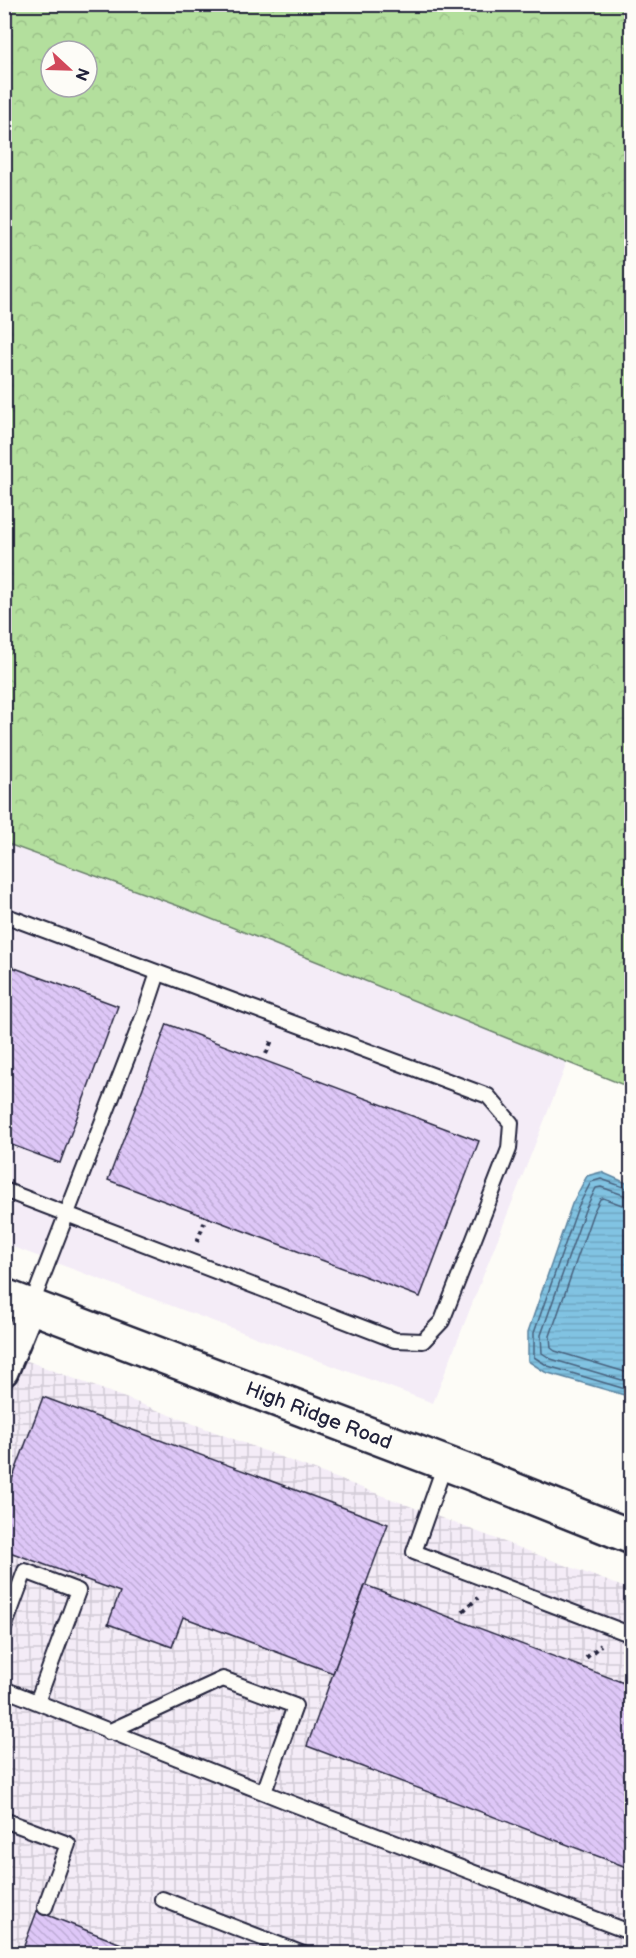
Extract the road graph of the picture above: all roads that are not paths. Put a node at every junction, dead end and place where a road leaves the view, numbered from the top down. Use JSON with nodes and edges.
{"nodes":[{"id":1,"x":4,"y":915,"type":"edge"},
{"id":2,"x":158,"y":973,"type":"junction"},
{"id":3,"x":4,"y":1190,"type":"edge"},
{"id":4,"x":68,"y":1214,"type":"junction"},
{"id":5,"x":18,"y":1301,"type":"edge"},
{"id":6,"x":4,"y":1372,"type":"edge"},
{"id":7,"x":445,"y":1464,"type":"junction"},
{"id":8,"x":632,"y":1537,"type":"edge"},
{"id":9,"x":4,"y":1628,"type":"edge"},
{"id":10,"x":632,"y":1635,"type":"edge"},
{"id":11,"x":4,"y":1689,"type":"edge"},
{"id":12,"x":37,"y":1702,"type":"junction"},
{"id":13,"x":108,"y":1732,"type":"junction"},
{"id":14,"x":264,"y":1792,"type":"junction"},
{"id":15,"x":4,"y":1820,"type":"edge"},
{"id":16,"x":162,"y":1899,"type":"dead end"},
{"id":17,"x":45,"y":1907,"type":"dead end"},
{"id":18,"x":632,"y":1933,"type":"edge"},
{"id":19,"x":303,"y":1953,"type":"edge"}],
"edges":[{"from":1,"to":2,"type":"lane"},
{"from":2,"to":4,"type":"lane"},
{"from":2,"to":4,"type":"lane"},
{"from":3,"to":4,"type":"lane"},
{"from":4,"to":5,"type":"lane"},
{"from":5,"to":6,"type":"street"},
{"from":5,"to":7,"type":"street","name":"High Ridge Road"},
{"from":7,"to":8,"type":"street","name":"High Ridge Road"},
{"from":7,"to":10,"type":"lane"},
{"from":9,"to":12,"type":"lane"},
{"from":11,"to":12,"type":"lane"},
{"from":12,"to":13,"type":"lane"},
{"from":13,"to":14,"type":"lane"},
{"from":13,"to":14,"type":"lane"},
{"from":14,"to":18,"type":"lane"},
{"from":15,"to":17,"type":"lane"},
{"from":16,"to":19,"type":"lane"}]}
